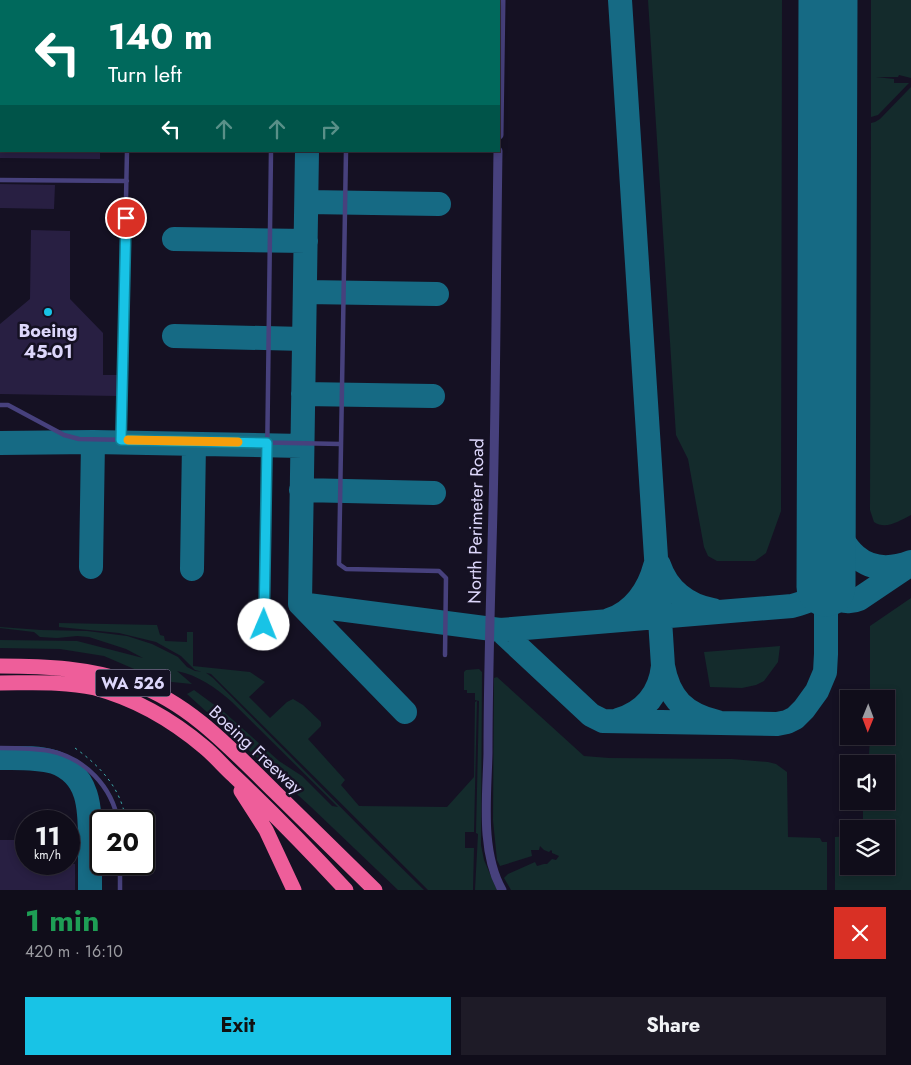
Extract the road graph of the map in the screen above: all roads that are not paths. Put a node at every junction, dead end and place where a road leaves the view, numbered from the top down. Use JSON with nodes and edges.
{"nodes":[{"id":1,"x":501,"y":0,"type":"edge"},
{"id":2,"x":500,"y":68,"type":"edge"},
{"id":3,"x":127,"y":152,"type":"edge"},
{"id":4,"x":271,"y":152,"type":"edge"},
{"id":5,"x":346,"y":152,"type":"edge"},
{"id":6,"x":498,"y":152,"type":"edge"},
{"id":7,"x":0,"y":180,"type":"edge"},
{"id":8,"x":127,"y":181,"type":"junction"},
{"id":9,"x":0,"y":405,"type":"edge"},
{"id":10,"x":121,"y":440,"type":"junction"},
{"id":11,"x":267,"y":443,"type":"junction"},
{"id":12,"x":341,"y":444,"type":"junction"},
{"id":13,"x":264,"y":625,"type":"dead end"},
{"id":14,"x":444,"y":655,"type":"dead end"},
{"id":15,"x":0,"y":666,"type":"edge"},
{"id":16,"x":0,"y":683,"type":"edge"},
{"id":17,"x":0,"y":748,"type":"edge"},
{"id":18,"x":228,"y":771,"type":"junction"},
{"id":19,"x":115,"y":810,"type":"edge"},
{"id":20,"x":120,"y":875,"type":"edge"},
{"id":21,"x":120,"y":890,"type":"edge"},
{"id":22,"x":294,"y":890,"type":"edge"},
{"id":23,"x":346,"y":890,"type":"edge"},
{"id":24,"x":375,"y":890,"type":"edge"},
{"id":25,"x":502,"y":890,"type":"edge"}],
"edges":[{"from":1,"to":2,"type":"street"},
{"from":3,"to":8,"type":"lane"},
{"from":4,"to":11,"type":"lane"},
{"from":5,"to":12,"type":"lane"},
{"from":6,"to":25,"type":"street","name":"North Perimeter Road"},
{"from":7,"to":8,"type":"lane"},
{"from":8,"to":10,"type":"lane"},
{"from":9,"to":10,"type":"lane"},
{"from":10,"to":11,"type":"lane"},
{"from":11,"to":12,"type":"lane"},
{"from":11,"to":13,"type":"lane"},
{"from":12,"to":14,"type":"lane"},
{"from":15,"to":24,"type":"highway","name":"Boeing Freeway","number":"WA 526"},
{"from":16,"to":18,"type":"highway","name":"Boeing Freeway","number":"WA 526"},
{"from":17,"to":19,"type":"lane"},
{"from":18,"to":22,"type":"highway"},
{"from":18,"to":23,"type":"highway","name":"Boeing Freeway","number":"WA 526"},
{"from":20,"to":21,"type":"lane"}]}
